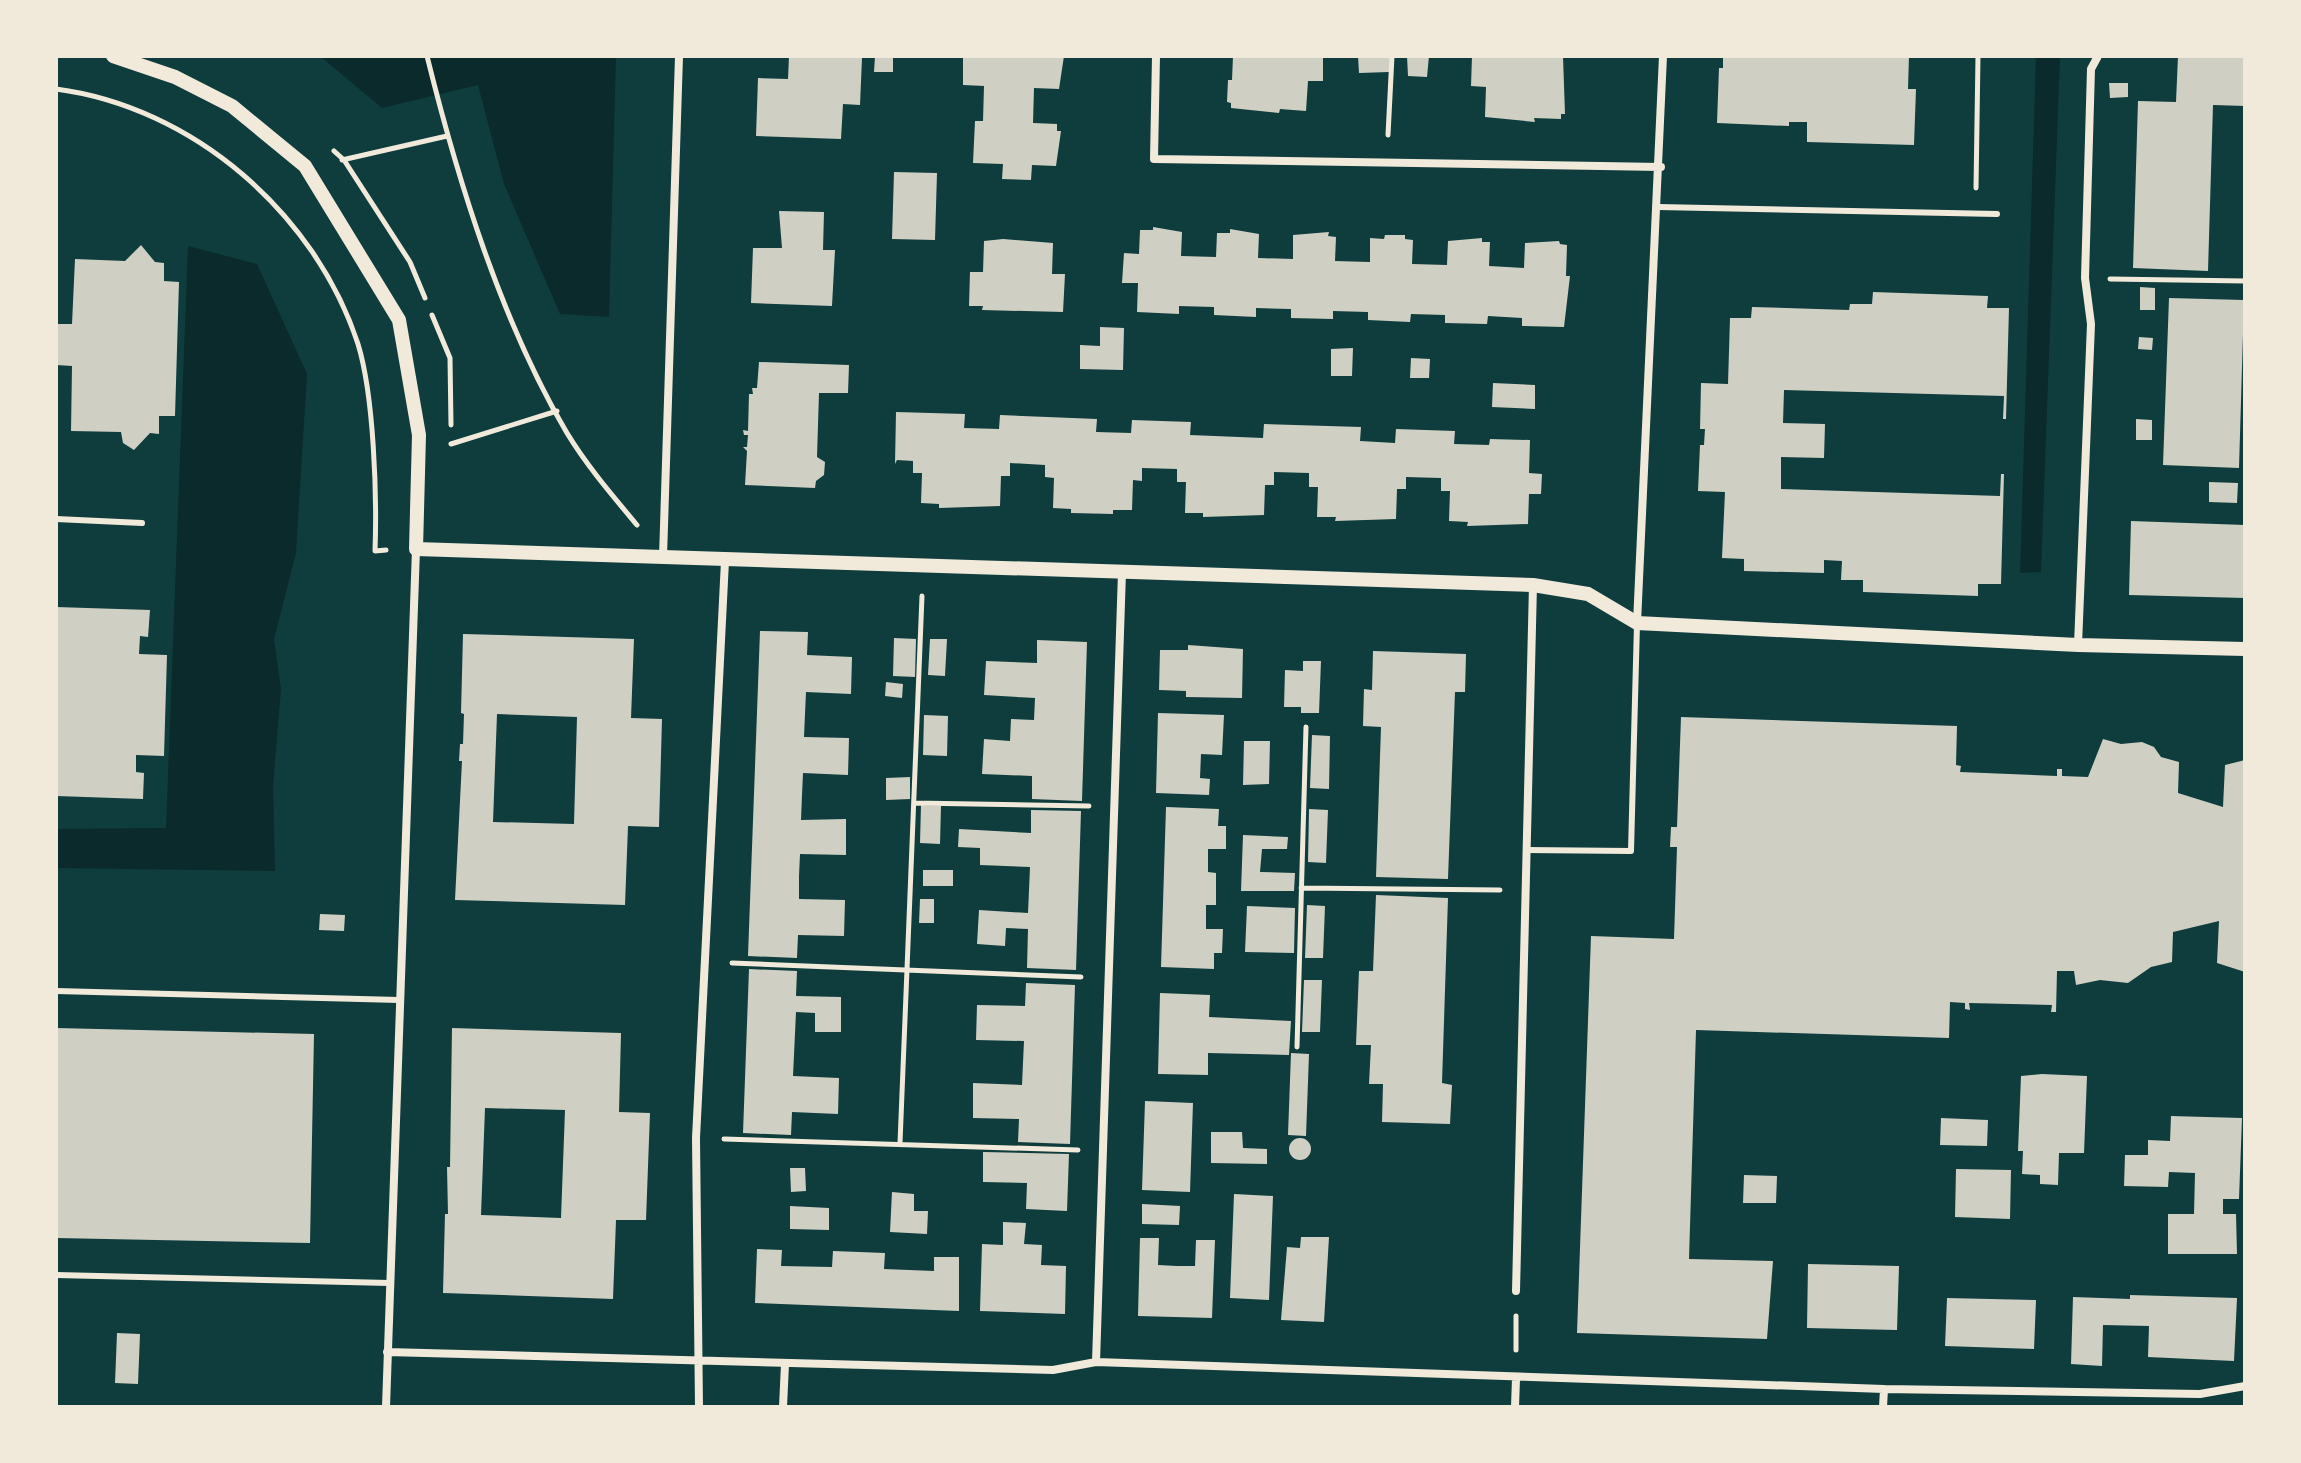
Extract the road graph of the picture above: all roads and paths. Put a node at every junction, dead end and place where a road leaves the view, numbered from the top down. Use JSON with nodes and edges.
{"nodes":[{"id":1,"x":113,"y":56,"type":"edge"},
{"id":2,"x":427,"y":56,"type":"edge"},
{"id":3,"x":679,"y":56,"type":"edge"},
{"id":4,"x":1156,"y":56,"type":"edge"},
{"id":5,"x":1392,"y":56,"type":"edge"},
{"id":6,"x":1663,"y":56,"type":"edge"},
{"id":7,"x":1978,"y":56,"type":"edge"},
{"id":8,"x":2098,"y":56,"type":"edge"},
{"id":9,"x":56,"y":89,"type":"edge"},
{"id":10,"x":447,"y":136,"type":"junction"},
{"id":11,"x":1387,"y":162,"type":"junction"},
{"id":12,"x":305,"y":166,"type":"junction"},
{"id":13,"x":1661,"y":167,"type":"junction"},
{"id":14,"x":1658,"y":207,"type":"junction"},
{"id":15,"x":1975,"y":213,"type":"junction"},
{"id":16,"x":1997,"y":214,"type":"dead end"},
{"id":17,"x":2085,"y":278,"type":"junction"},
{"id":18,"x":2245,"y":281,"type":"edge"},
{"id":19,"x":557,"y":411,"type":"junction"},
{"id":20,"x":451,"y":444,"type":"dead end"},
{"id":21,"x":56,"y":519,"type":"edge"},
{"id":22,"x":142,"y":523,"type":"dead end"},
{"id":23,"x":416,"y":549,"type":"junction"},
{"id":24,"x":663,"y":557,"type":"junction"},
{"id":25,"x":725,"y":561,"type":"junction"},
{"id":26,"x":923,"y":567,"type":"junction"},
{"id":27,"x":1122,"y":572,"type":"junction"},
{"id":28,"x":1533,"y":585,"type":"junction"},
{"id":29,"x":1637,"y":623,"type":"junction"},
{"id":30,"x":2078,"y":645,"type":"junction"},
{"id":31,"x":2245,"y":649,"type":"edge"},
{"id":32,"x":1306,"y":727,"type":"dead end"},
{"id":33,"x":914,"y":803,"type":"junction"},
{"id":34,"x":1114,"y":807,"type":"junction"},
{"id":35,"x":1526,"y":850,"type":"junction"},
{"id":36,"x":1301,"y":888,"type":"junction"},
{"id":37,"x":1526,"y":890,"type":"junction"},
{"id":38,"x":703,"y":962,"type":"junction"},
{"id":39,"x":907,"y":970,"type":"junction"},
{"id":40,"x":1109,"y":978,"type":"junction"},
{"id":41,"x":56,"y":991,"type":"edge"},
{"id":42,"x":399,"y":1000,"type":"junction"},
{"id":43,"x":1297,"y":1047,"type":"dead end"},
{"id":44,"x":696,"y":1138,"type":"junction"},
{"id":45,"x":900,"y":1143,"type":"junction"},
{"id":46,"x":1103,"y":1151,"type":"junction"},
{"id":47,"x":56,"y":1275,"type":"edge"},
{"id":48,"x":389,"y":1283,"type":"junction"},
{"id":49,"x":1516,"y":1291,"type":"joint"},
{"id":50,"x":387,"y":1352,"type":"junction"},
{"id":51,"x":701,"y":1362,"type":"junction"},
{"id":52,"x":1096,"y":1362,"type":"junction"},
{"id":53,"x":785,"y":1364,"type":"junction"},
{"id":54,"x":1516,"y":1378,"type":"junction"},
{"id":55,"x":2245,"y":1386,"type":"edge"},
{"id":56,"x":1884,"y":1389,"type":"junction"},
{"id":57,"x":386,"y":1407,"type":"edge"},
{"id":58,"x":699,"y":1407,"type":"edge"},
{"id":59,"x":783,"y":1407,"type":"edge"},
{"id":60,"x":1515,"y":1407,"type":"edge"},
{"id":61,"x":1883,"y":1407,"type":"edge"}],
"edges":[{"from":1,"to":12,"type":"street"},
{"from":2,"to":10,"type":"path"},
{"from":3,"to":24,"type":"street"},
{"from":4,"to":11,"type":"street"},
{"from":5,"to":11,"type":"path"},
{"from":6,"to":13,"type":"street"},
{"from":7,"to":15,"type":"path"},
{"from":8,"to":17,"type":"street"},
{"from":9,"to":23,"type":"path"},
{"from":10,"to":12,"type":"path"},
{"from":10,"to":19,"type":"path"},
{"from":11,"to":13,"type":"street"},
{"from":12,"to":23,"type":"street"},
{"from":13,"to":14,"type":"street"},
{"from":14,"to":15,"type":"lane"},
{"from":14,"to":29,"type":"street"},
{"from":15,"to":16,"type":"lane"},
{"from":17,"to":18,"type":"path"},
{"from":17,"to":30,"type":"street"},
{"from":19,"to":20,"type":"path"},
{"from":19,"to":24,"type":"path"},
{"from":21,"to":22,"type":"lane"},
{"from":23,"to":24,"type":"street"},
{"from":23,"to":42,"type":"street"},
{"from":24,"to":25,"type":"street"},
{"from":25,"to":26,"type":"street"},
{"from":25,"to":38,"type":"street"},
{"from":26,"to":27,"type":"street"},
{"from":26,"to":33,"type":"path"},
{"from":27,"to":28,"type":"street"},
{"from":27,"to":34,"type":"street"},
{"from":28,"to":29,"type":"street"},
{"from":28,"to":35,"type":"street"},
{"from":29,"to":30,"type":"street"},
{"from":29,"to":35,"type":"lane"},
{"from":30,"to":31,"type":"street"},
{"from":32,"to":36,"type":"path"},
{"from":33,"to":34,"type":"path"},
{"from":33,"to":39,"type":"path"},
{"from":34,"to":40,"type":"street"},
{"from":35,"to":37,"type":"street"},
{"from":36,"to":37,"type":"path"},
{"from":36,"to":43,"type":"path"},
{"from":37,"to":49,"type":"street"},
{"from":38,"to":39,"type":"path"},
{"from":38,"to":44,"type":"street"},
{"from":39,"to":40,"type":"path"},
{"from":39,"to":45,"type":"path"},
{"from":40,"to":46,"type":"street"},
{"from":41,"to":42,"type":"lane"},
{"from":42,"to":48,"type":"street"},
{"from":44,"to":45,"type":"path"},
{"from":44,"to":51,"type":"street"},
{"from":45,"to":46,"type":"path"},
{"from":46,"to":52,"type":"street"},
{"from":47,"to":48,"type":"lane"},
{"from":48,"to":50,"type":"street"},
{"from":49,"to":54,"type":"path"},
{"from":50,"to":51,"type":"street"},
{"from":50,"to":57,"type":"street"},
{"from":51,"to":53,"type":"street"},
{"from":51,"to":58,"type":"street"},
{"from":52,"to":53,"type":"street"},
{"from":52,"to":54,"type":"street"},
{"from":53,"to":59,"type":"street"},
{"from":54,"to":56,"type":"street"},
{"from":54,"to":60,"type":"street"},
{"from":55,"to":56,"type":"street"},
{"from":56,"to":61,"type":"street"}]}
